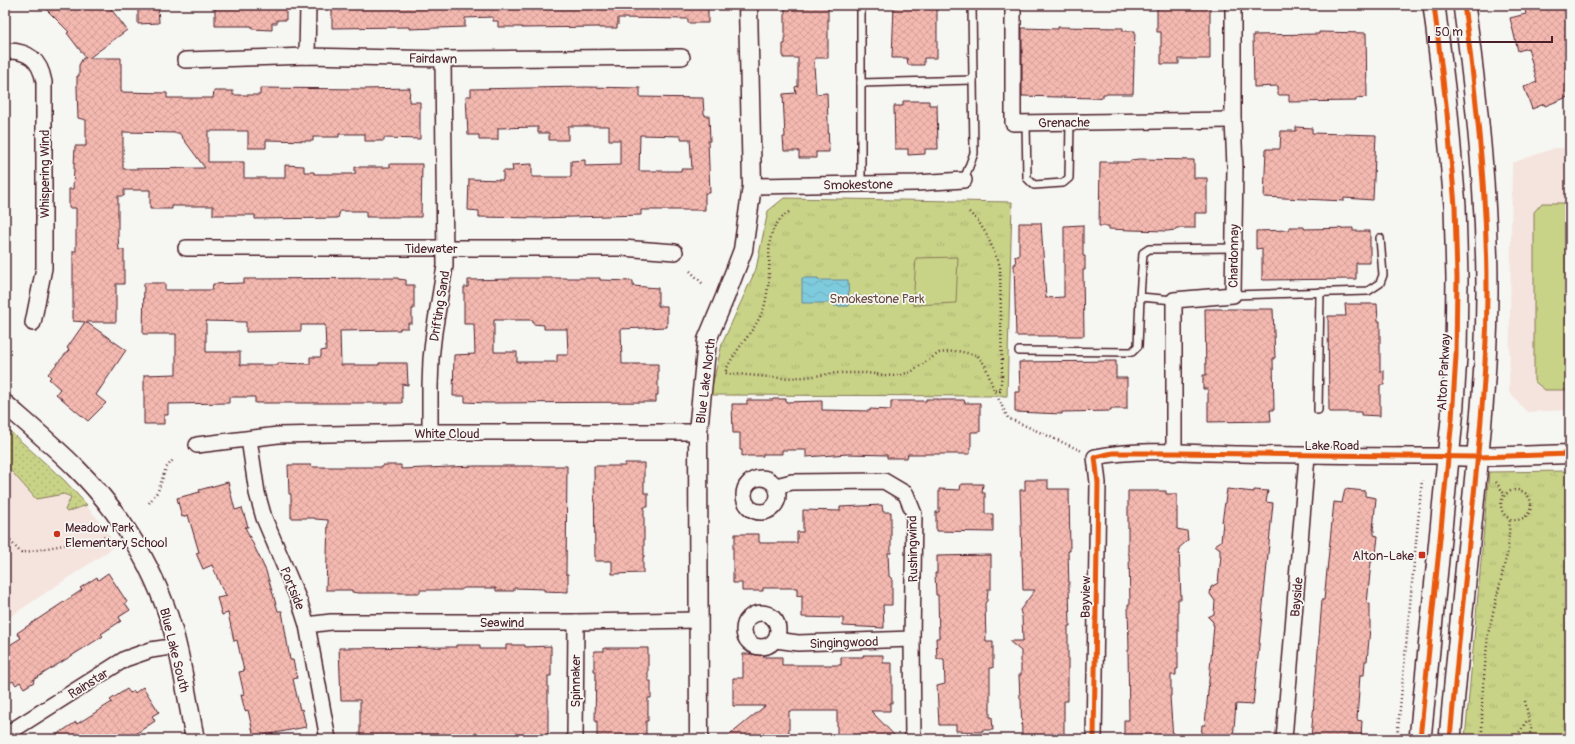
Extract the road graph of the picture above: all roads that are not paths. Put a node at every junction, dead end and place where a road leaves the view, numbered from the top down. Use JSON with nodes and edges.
{"nodes":[{"id":1,"x":308,"y":5,"type":"edge"},
{"id":2,"x":748,"y":5,"type":"edge"},
{"id":3,"x":861,"y":5,"type":"edge"},
{"id":4,"x":972,"y":5,"type":"edge"},
{"id":5,"x":1013,"y":5,"type":"edge"},
{"id":6,"x":1233,"y":5,"type":"edge"},
{"id":7,"x":1434,"y":5,"type":"edge"},
{"id":8,"x":1464,"y":5,"type":"edge"},
{"id":9,"x":5,"y":51,"type":"edge"},
{"id":10,"x":307,"y":56,"type":"junction"},
{"id":11,"x":682,"y":56,"type":"dead end"},
{"id":12,"x":443,"y":58,"type":"junction"},
{"id":13,"x":184,"y":60,"type":"dead end"},
{"id":14,"x":973,"y":80,"type":"junction"},
{"id":15,"x":861,"y":83,"type":"junction"},
{"id":16,"x":1233,"y":120,"type":"junction"},
{"id":17,"x":1070,"y":122,"type":"junction"},
{"id":18,"x":1026,"y":123,"type":"junction"},
{"id":19,"x":964,"y":180,"type":"joint"},
{"id":20,"x":861,"y":183,"type":"junction"},
{"id":21,"x":752,"y":186,"type":"junction"},
{"id":22,"x":1380,"y":238,"type":"dead end"},
{"id":23,"x":186,"y":248,"type":"dead end"},
{"id":24,"x":445,"y":248,"type":"junction"},
{"id":25,"x":1233,"y":248,"type":"junction"},
{"id":26,"x":675,"y":252,"type":"dead end"},
{"id":27,"x":1320,"y":292,"type":"junction"},
{"id":28,"x":1233,"y":295,"type":"junction"},
{"id":29,"x":1140,"y":297,"type":"junction"},
{"id":30,"x":1174,"y":300,"type":"junction"},
{"id":31,"x":33,"y":323,"type":"dead end"},
{"id":32,"x":1019,"y":350,"type":"dead end"},
{"id":33,"x":5,"y":404,"type":"edge"},
{"id":34,"x":1318,"y":410,"type":"dead end"},
{"id":35,"x":430,"y":432,"type":"junction"},
{"id":36,"x":698,"y":432,"type":"junction"},
{"id":37,"x":249,"y":439,"type":"junction"},
{"id":38,"x":197,"y":446,"type":"dead end"},
{"id":39,"x":1174,"y":453,"type":"junction"},
{"id":40,"x":1570,"y":454,"type":"edge"},
{"id":41,"x":1095,"y":456,"type":"joint"},
{"id":42,"x":1307,"y":456,"type":"junction"},
{"id":43,"x":1448,"y":456,"type":"junction"},
{"id":44,"x":1478,"y":457,"type":"junction"},
{"id":45,"x":776,"y":486,"type":"dead end"},
{"id":46,"x":698,"y":620,"type":"junction"},
{"id":47,"x":576,"y":622,"type":"junction"},
{"id":48,"x":307,"y":625,"type":"junction"},
{"id":49,"x":912,"y":639,"type":"junction"},
{"id":50,"x":776,"y":640,"type":"dead end"},
{"id":51,"x":177,"y":646,"type":"junction"},
{"id":52,"x":5,"y":735,"type":"edge"},
{"id":53,"x":195,"y":739,"type":"edge"},
{"id":54,"x":328,"y":739,"type":"edge"},
{"id":55,"x":575,"y":739,"type":"edge"},
{"id":56,"x":699,"y":739,"type":"edge"},
{"id":57,"x":913,"y":739,"type":"edge"},
{"id":58,"x":1094,"y":739,"type":"edge"},
{"id":59,"x":1284,"y":739,"type":"edge"},
{"id":60,"x":1420,"y":739,"type":"edge"},
{"id":61,"x":1450,"y":739,"type":"edge"}],
"edges":[{"from":1,"to":10,"type":"street"},
{"from":2,"to":21,"type":"street","name":"Blue Lake North"},
{"from":3,"to":15,"type":"lane"},
{"from":4,"to":14,"type":"lane"},
{"from":5,"to":18,"type":"street","name":"Grenache"},
{"from":6,"to":16,"type":"street","name":"Chardonnay"},
{"from":7,"to":43,"type":"main road","name":"Alton Parkway"},
{"from":8,"to":44,"type":"main road"},
{"from":9,"to":31,"type":"street","name":"Whispering Wind"},
{"from":10,"to":12,"type":"street","name":"Fairdawn"},
{"from":10,"to":13,"type":"street","name":"Fairdawn"},
{"from":11,"to":12,"type":"street","name":"Fairdawn"},
{"from":12,"to":24,"type":"street","name":"Drifting Sand"},
{"from":14,"to":15,"type":"lane"},
{"from":14,"to":19,"type":"lane"},
{"from":15,"to":20,"type":"lane"},
{"from":16,"to":17,"type":"street","name":"Grenache"},
{"from":16,"to":25,"type":"street","name":"Chardonnay"},
{"from":17,"to":18,"type":"street","name":"Grenache"},
{"from":17,"to":18,"type":"lane"},
{"from":19,"to":20,"type":"street","name":"Smokestone"},
{"from":20,"to":21,"type":"street","name":"Smokestone"},
{"from":21,"to":36,"type":"street","name":"Blue Lake North"},
{"from":22,"to":27,"type":"lane"},
{"from":23,"to":24,"type":"street","name":"Tidewater"},
{"from":24,"to":26,"type":"street","name":"Tidewater"},
{"from":24,"to":35,"type":"street","name":"Drifting Sand"},
{"from":25,"to":28,"type":"street","name":"Chardonnay"},
{"from":25,"to":29,"type":"lane"},
{"from":27,"to":28,"type":"lane"},
{"from":27,"to":34,"type":"lane"},
{"from":28,"to":30,"type":"street","name":"Chardonnay"},
{"from":29,"to":30,"type":"lane"},
{"from":29,"to":32,"type":"lane"},
{"from":30,"to":39,"type":"street"},
{"from":33,"to":51,"type":"street","name":"Blue Lake South"},
{"from":35,"to":36,"type":"street","name":"White Cloud"},
{"from":35,"to":37,"type":"street","name":"White Cloud"},
{"from":36,"to":46,"type":"street","name":"Blue Lake North"},
{"from":37,"to":38,"type":"street","name":"White Cloud"},
{"from":37,"to":48,"type":"street","name":"Portside"},
{"from":39,"to":41,"type":"street","name":"Lake Road"},
{"from":39,"to":42,"type":"street","name":"Lake Road"},
{"from":40,"to":44,"type":"street","name":"Lake Road"},
{"from":41,"to":58,"type":"street","name":"Bayview"},
{"from":42,"to":43,"type":"street","name":"Lake Road"},
{"from":42,"to":59,"type":"street","name":"Bayside"},
{"from":43,"to":44,"type":"street","name":"Lake Road"},
{"from":43,"to":60,"type":"main road","name":"Alton Parkway"},
{"from":44,"to":61,"type":"main road"},
{"from":45,"to":49,"type":"street","name":"Rushingwind"},
{"from":46,"to":47,"type":"street","name":"Seawind"},
{"from":46,"to":56,"type":"street","name":"Blue Lake North"},
{"from":47,"to":48,"type":"street","name":"Seawind"},
{"from":47,"to":55,"type":"street","name":"Spinnaker"},
{"from":48,"to":54,"type":"street","name":"Portside"},
{"from":49,"to":50,"type":"street","name":"Singingwood"},
{"from":49,"to":57,"type":"street","name":"Rushingwind"},
{"from":51,"to":52,"type":"street","name":"Rainstar"},
{"from":51,"to":53,"type":"street","name":"Blue Lake South"}]}
